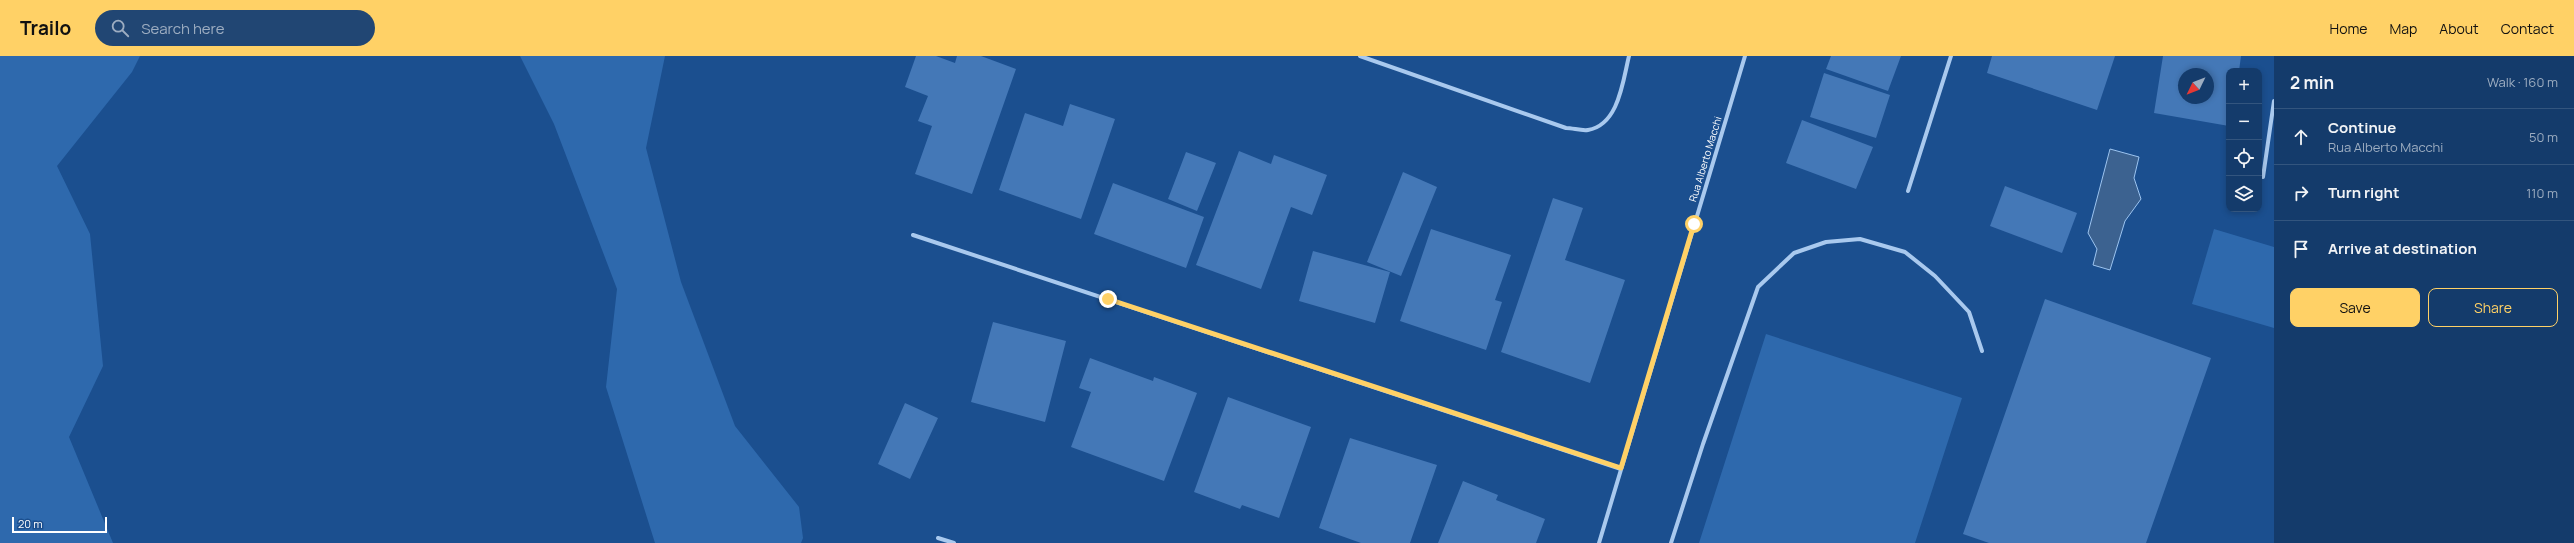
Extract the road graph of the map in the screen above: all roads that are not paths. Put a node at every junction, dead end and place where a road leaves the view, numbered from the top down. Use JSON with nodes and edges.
{"nodes":[{"id":1,"x":1360,"y":56,"type":"edge"},
{"id":2,"x":1629,"y":56,"type":"edge"},
{"id":3,"x":1744,"y":56,"type":"edge"},
{"id":4,"x":1951,"y":56,"type":"edge"},
{"id":5,"x":2274,"y":101,"type":"edge"},
{"id":6,"x":2263,"y":178,"type":"dead end"},
{"id":7,"x":1908,"y":191,"type":"dead end"},
{"id":8,"x":913,"y":235,"type":"dead end"},
{"id":9,"x":1982,"y":351,"type":"dead end"},
{"id":10,"x":1621,"y":468,"type":"junction"},
{"id":11,"x":938,"y":538,"type":"dead end"},
{"id":12,"x":954,"y":543,"type":"edge"},
{"id":13,"x":1599,"y":543,"type":"edge"},
{"id":14,"x":1671,"y":543,"type":"edge"}],
"edges":[{"from":1,"to":2,"type":"street"},
{"from":3,"to":10,"type":"street","name":"Rua Alberto Macchi"},
{"from":4,"to":7,"type":"street"},
{"from":5,"to":6,"type":"street"},
{"from":8,"to":10,"type":"street"},
{"from":9,"to":14,"type":"street"},
{"from":10,"to":13,"type":"street","name":"Rua Alberto Macchi"},
{"from":11,"to":12,"type":"street"}]}
